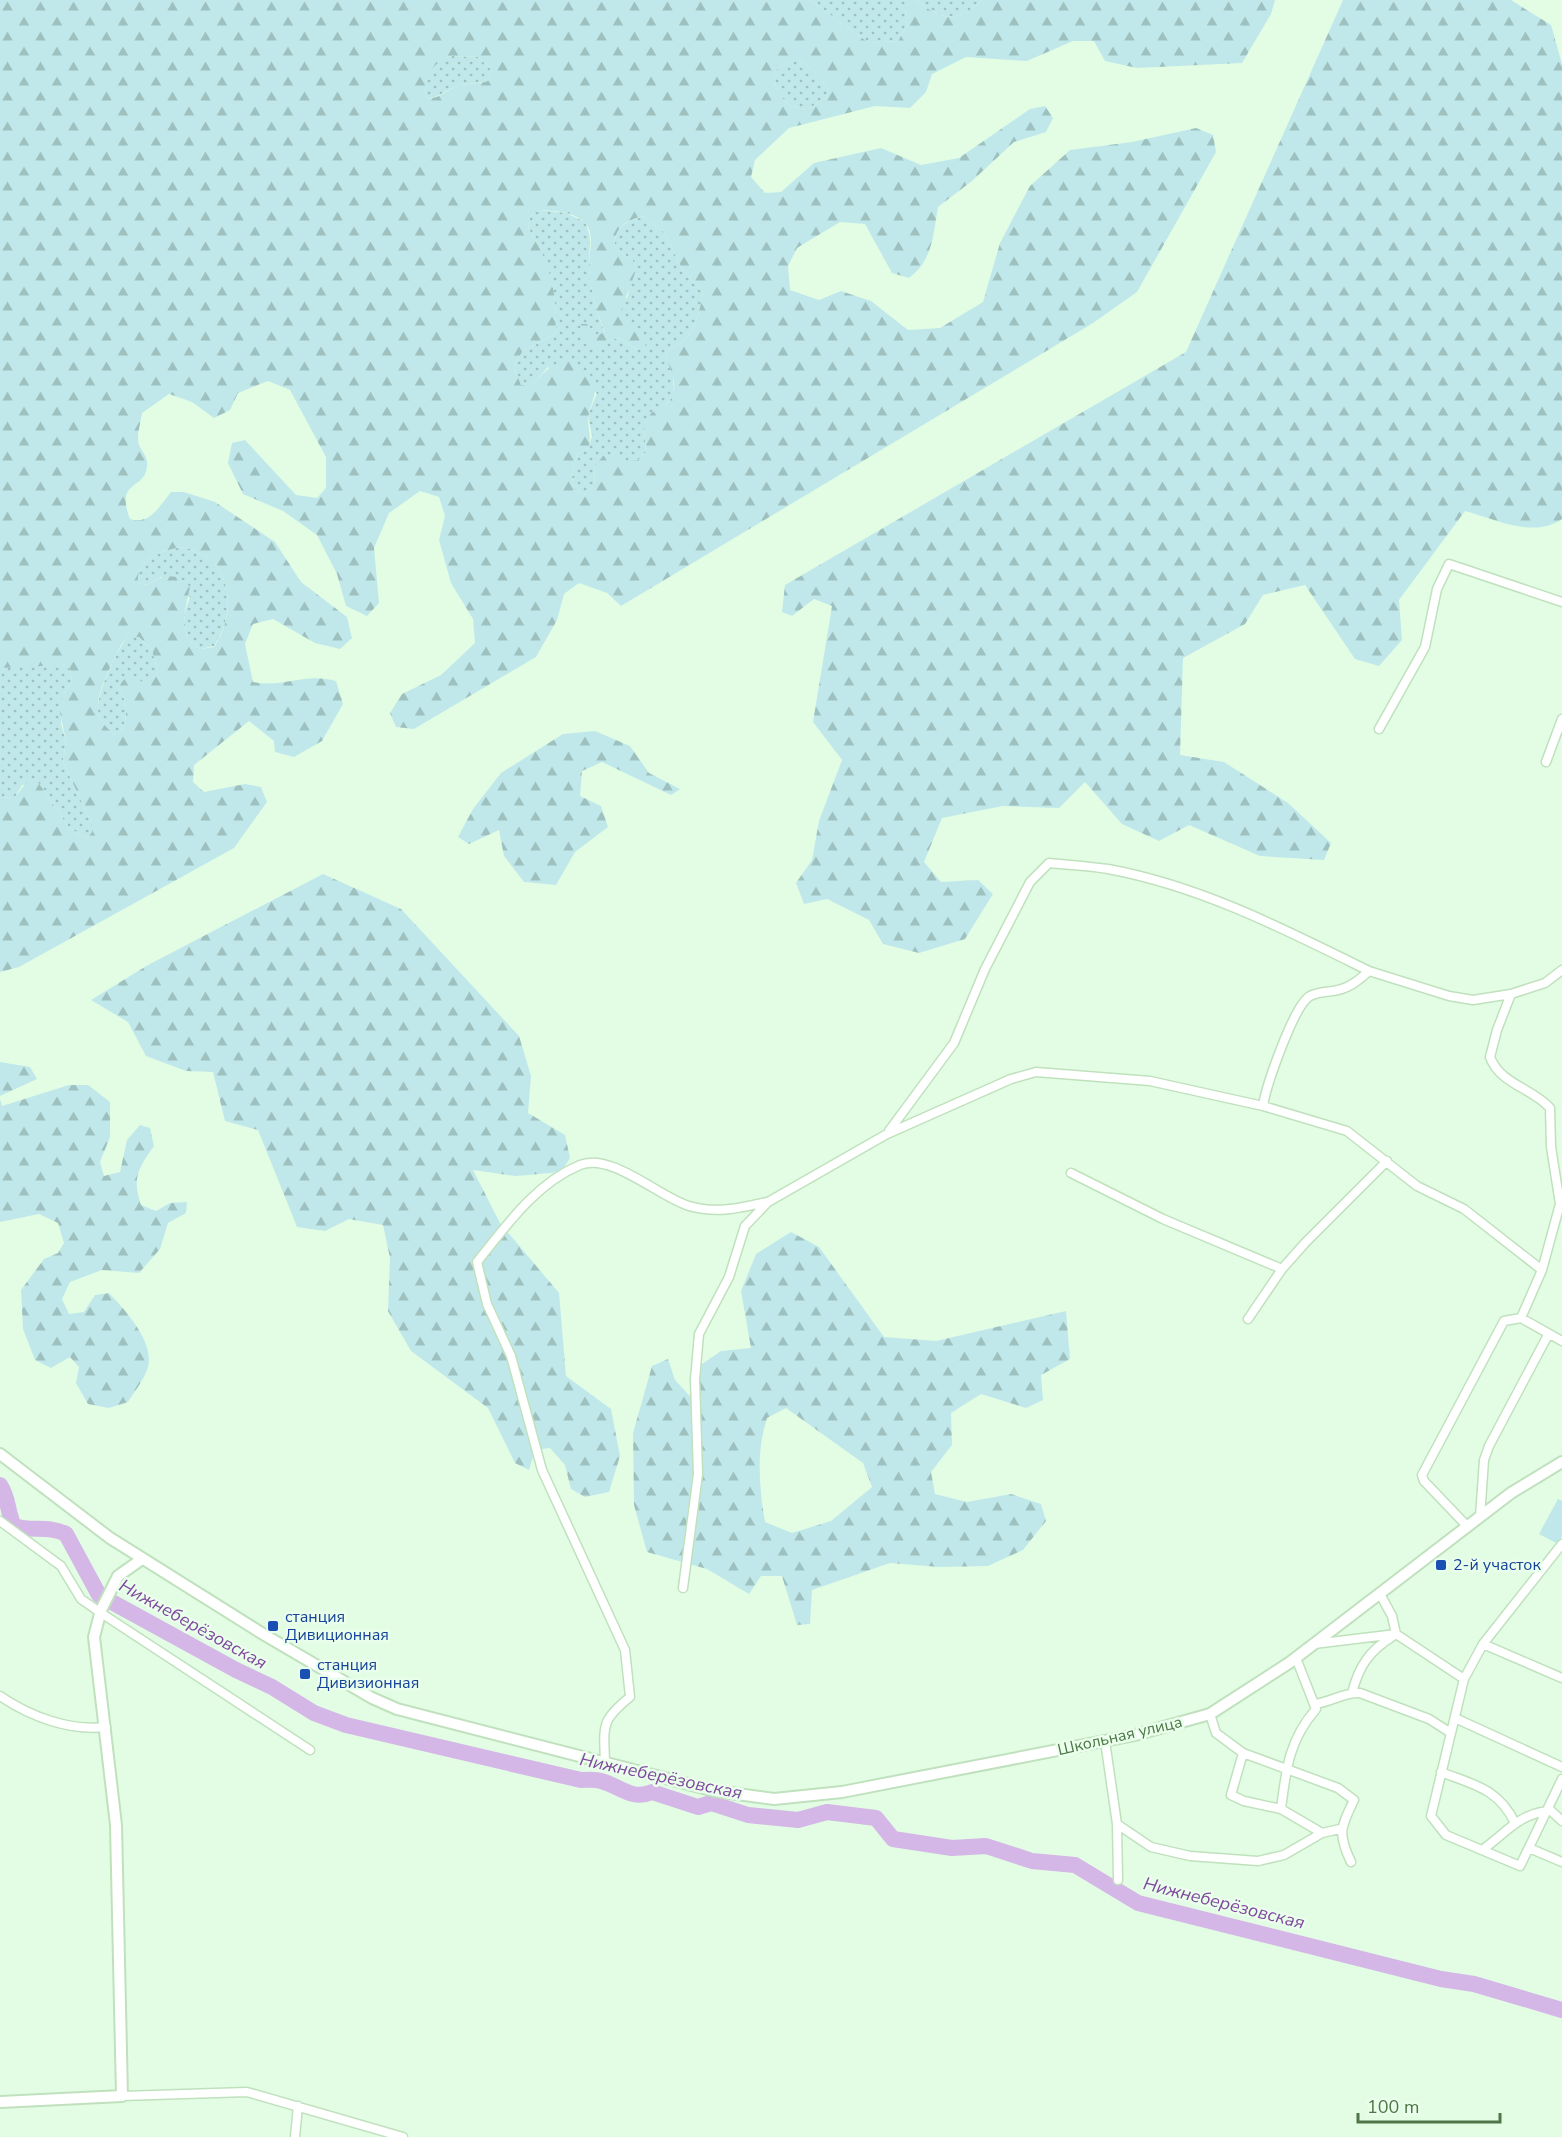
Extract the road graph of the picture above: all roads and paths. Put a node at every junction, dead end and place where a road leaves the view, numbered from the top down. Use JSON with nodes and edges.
{"nodes":[{"id":1,"x":1562,"y":603,"type":"edge"},
{"id":2,"x":1562,"y":719,"type":"edge"},
{"id":3,"x":1379,"y":729,"type":"dead end"},
{"id":4,"x":1546,"y":762,"type":"dead end"},
{"id":5,"x":1562,"y":970,"type":"edge"},
{"id":6,"x":1369,"y":971,"type":"junction"},
{"id":7,"x":1511,"y":994,"type":"junction"},
{"id":8,"x":1263,"y":1106,"type":"junction"},
{"id":9,"x":887,"y":1134,"type":"junction"},
{"id":10,"x":1387,"y":1161,"type":"junction"},
{"id":11,"x":1071,"y":1173,"type":"dead end"},
{"id":12,"x":768,"y":1202,"type":"junction"},
{"id":13,"x":1561,"y":1211,"type":"edge"},
{"id":14,"x":1282,"y":1269,"type":"junction"},
{"id":15,"x":1542,"y":1270,"type":"junction"},
{"id":16,"x":1521,"y":1317,"type":"junction"},
{"id":17,"x":1248,"y":1319,"type":"dead end"},
{"id":18,"x":1548,"y":1335,"type":"junction"},
{"id":19,"x":1562,"y":1341,"type":"edge"},
{"id":20,"x":0,"y":1454,"type":"edge"},
{"id":21,"x":1562,"y":1462,"type":"edge"},
{"id":22,"x":1480,"y":1517,"type":"junction"},
{"id":23,"x":0,"y":1521,"type":"edge"},
{"id":24,"x":1467,"y":1526,"type":"junction"},
{"id":25,"x":1562,"y":1544,"type":"edge"},
{"id":26,"x":142,"y":1558,"type":"junction"},
{"id":27,"x":682,"y":1588,"type":"dead end"},
{"id":28,"x":1380,"y":1594,"type":"junction"},
{"id":29,"x":100,"y":1613,"type":"junction"},
{"id":30,"x":1396,"y":1634,"type":"junction"},
{"id":31,"x":1314,"y":1644,"type":"junction"},
{"id":32,"x":1483,"y":1644,"type":"junction"},
{"id":33,"x":1296,"y":1658,"type":"junction"},
{"id":34,"x":1562,"y":1678,"type":"edge"},
{"id":35,"x":1464,"y":1679,"type":"junction"},
{"id":36,"x":1352,"y":1693,"type":"junction"},
{"id":37,"x":0,"y":1696,"type":"edge"},
{"id":38,"x":1315,"y":1704,"type":"junction"},
{"id":39,"x":1210,"y":1714,"type":"junction"},
{"id":40,"x":1455,"y":1718,"type":"junction"},
{"id":41,"x":106,"y":1727,"type":"junction"},
{"id":42,"x":1451,"y":1733,"type":"junction"},
{"id":43,"x":1105,"y":1741,"type":"junction"},
{"id":44,"x":310,"y":1750,"type":"dead end"},
{"id":45,"x":1243,"y":1753,"type":"junction"},
{"id":46,"x":605,"y":1763,"type":"junction"},
{"id":47,"x":1286,"y":1767,"type":"junction"},
{"id":48,"x":1562,"y":1767,"type":"edge"},
{"id":49,"x":1442,"y":1772,"type":"junction"},
{"id":50,"x":1562,"y":1779,"type":"edge"},
{"id":51,"x":1281,"y":1809,"type":"junction"},
{"id":52,"x":1547,"y":1810,"type":"junction"},
{"id":53,"x":1562,"y":1821,"type":"edge"},
{"id":54,"x":1515,"y":1823,"type":"junction"},
{"id":55,"x":1117,"y":1824,"type":"junction"},
{"id":56,"x":1340,"y":1828,"type":"junction"},
{"id":57,"x":1322,"y":1833,"type":"junction"},
{"id":58,"x":1528,"y":1848,"type":"junction"},
{"id":59,"x":1482,"y":1850,"type":"junction"},
{"id":60,"x":1351,"y":1862,"type":"dead end"},
{"id":61,"x":1562,"y":1862,"type":"edge"},
{"id":62,"x":1118,"y":1880,"type":"dead end"},
{"id":63,"x":122,"y":2096,"type":"junction"},
{"id":64,"x":0,"y":2102,"type":"edge"},
{"id":65,"x":298,"y":2106,"type":"junction"},
{"id":66,"x":296,"y":2137,"type":"edge"},
{"id":67,"x":403,"y":2137,"type":"edge"}],
"edges":[{"from":1,"to":3,"type":"street"},
{"from":2,"to":4,"type":"street"},
{"from":5,"to":7,"type":"street"},
{"from":6,"to":7,"type":"street"},
{"from":6,"to":8,"type":"street"},
{"from":6,"to":9,"type":"street"},
{"from":7,"to":13,"type":"street"},
{"from":8,"to":9,"type":"street"},
{"from":8,"to":10,"type":"street"},
{"from":9,"to":12,"type":"street"},
{"from":10,"to":14,"type":"street"},
{"from":10,"to":15,"type":"street"},
{"from":11,"to":14,"type":"street"},
{"from":12,"to":27,"type":"street"},
{"from":12,"to":46,"type":"street"},
{"from":13,"to":15,"type":"street"},
{"from":14,"to":17,"type":"street"},
{"from":15,"to":16,"type":"street"},
{"from":16,"to":18,"type":"street"},
{"from":16,"to":24,"type":"street"},
{"from":18,"to":19,"type":"street"},
{"from":18,"to":22,"type":"street"},
{"from":20,"to":26,"type":"street","name":"Школьная улица"},
{"from":21,"to":22,"type":"street","name":"Школьная улица"},
{"from":22,"to":24,"type":"street","name":"Школьная улица"},
{"from":23,"to":29,"type":"street"},
{"from":24,"to":28,"type":"street","name":"Школьная улица"},
{"from":25,"to":32,"type":"street"},
{"from":26,"to":29,"type":"street"},
{"from":26,"to":46,"type":"street","name":"Школьная улица"},
{"from":28,"to":30,"type":"street"},
{"from":28,"to":31,"type":"street","name":"Школьная улица"},
{"from":29,"to":41,"type":"street"},
{"from":29,"to":44,"type":"street"},
{"from":30,"to":31,"type":"street"},
{"from":30,"to":35,"type":"street"},
{"from":30,"to":36,"type":"street"},
{"from":31,"to":33,"type":"street","name":"Школьная улица"},
{"from":32,"to":34,"type":"street"},
{"from":32,"to":35,"type":"street"},
{"from":33,"to":38,"type":"street"},
{"from":33,"to":39,"type":"street","name":"Школьная улица"},
{"from":35,"to":40,"type":"street"},
{"from":36,"to":38,"type":"street"},
{"from":36,"to":42,"type":"street"},
{"from":37,"to":41,"type":"street"},
{"from":38,"to":47,"type":"street"},
{"from":39,"to":43,"type":"street","name":"Школьная улица"},
{"from":39,"to":45,"type":"street"},
{"from":40,"to":42,"type":"street"},
{"from":40,"to":48,"type":"street"},
{"from":41,"to":63,"type":"street"},
{"from":42,"to":49,"type":"street"},
{"from":43,"to":46,"type":"street","name":"Школьная улица"},
{"from":43,"to":55,"type":"street"},
{"from":45,"to":47,"type":"street"},
{"from":45,"to":51,"type":"street"},
{"from":47,"to":51,"type":"street"},
{"from":47,"to":56,"type":"street"},
{"from":49,"to":54,"type":"street"},
{"from":49,"to":59,"type":"street"},
{"from":50,"to":52,"type":"street"},
{"from":51,"to":57,"type":"street"},
{"from":52,"to":53,"type":"street"},
{"from":52,"to":54,"type":"street"},
{"from":52,"to":58,"type":"street"},
{"from":54,"to":59,"type":"street"},
{"from":55,"to":57,"type":"street"},
{"from":55,"to":62,"type":"street"},
{"from":56,"to":57,"type":"street"},
{"from":56,"to":60,"type":"street"},
{"from":58,"to":59,"type":"street"},
{"from":58,"to":61,"type":"street"},
{"from":63,"to":64,"type":"street"},
{"from":63,"to":65,"type":"street"},
{"from":65,"to":66,"type":"street"},
{"from":65,"to":67,"type":"street"}]}
